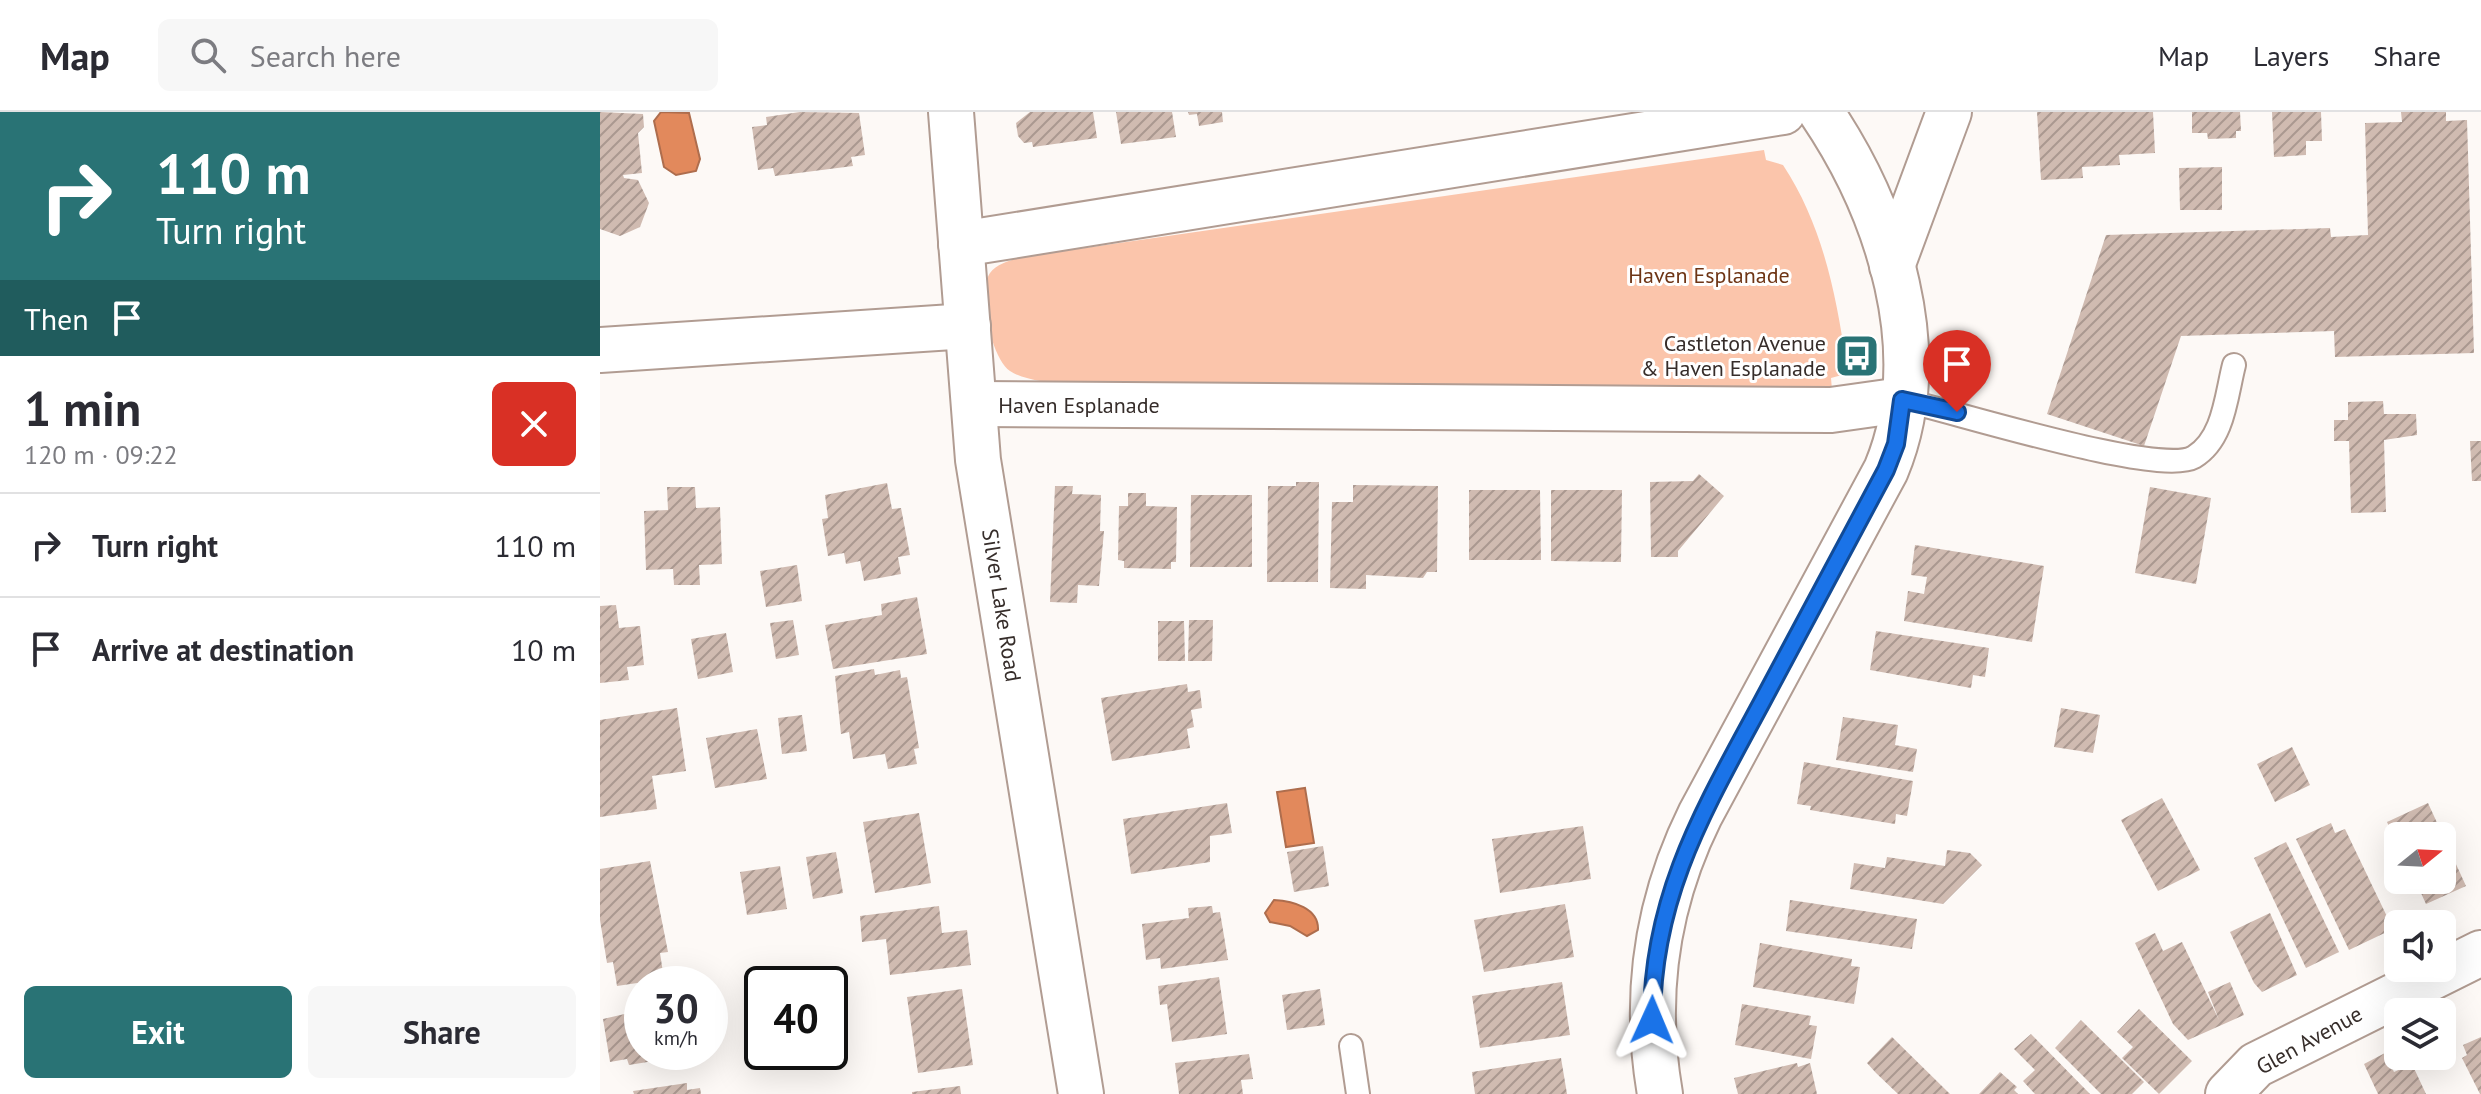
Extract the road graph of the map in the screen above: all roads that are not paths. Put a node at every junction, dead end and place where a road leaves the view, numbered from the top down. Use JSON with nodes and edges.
{"nodes":[{"id":1,"x":951,"y":112,"type":"edge"},
{"id":2,"x":1783,"y":112,"type":"edge"},
{"id":3,"x":1821,"y":112,"type":"edge"},
{"id":4,"x":1949,"y":112,"type":"edge"},
{"id":5,"x":961,"y":244,"type":"junction"},
{"id":6,"x":1892,"y":266,"type":"junction"},
{"id":7,"x":968,"y":326,"type":"junction"},
{"id":8,"x":600,"y":350,"type":"edge"},
{"id":9,"x":2234,"y":365,"type":"dead end"},
{"id":10,"x":1902,"y":400,"type":"junction"},
{"id":11,"x":974,"y":404,"type":"junction"},
{"id":12,"x":2481,"y":953,"type":"edge"},
{"id":13,"x":1351,"y":1046,"type":"dead end"},
{"id":14,"x":1081,"y":1094,"type":"edge"},
{"id":15,"x":1358,"y":1094,"type":"edge"},
{"id":16,"x":1660,"y":1094,"type":"edge"},
{"id":17,"x":2228,"y":1094,"type":"edge"}],
"edges":[{"from":1,"to":5,"type":"street","name":"Silver Lake Road"},
{"from":2,"to":5,"type":"street"},
{"from":3,"to":6,"type":"street"},
{"from":4,"to":6,"type":"street"},
{"from":5,"to":7,"type":"street","name":"Silver Lake Road"},
{"from":6,"to":10,"type":"street"},
{"from":7,"to":8,"type":"street"},
{"from":7,"to":11,"type":"street","name":"Silver Lake Road"},
{"from":9,"to":10,"type":"lane"},
{"from":10,"to":11,"type":"street","name":"Haven Esplanade"},
{"from":10,"to":16,"type":"street"},
{"from":11,"to":14,"type":"street","name":"Silver Lake Road"},
{"from":12,"to":17,"type":"street","name":"Glen Avenue"},
{"from":13,"to":15,"type":"lane"}]}
